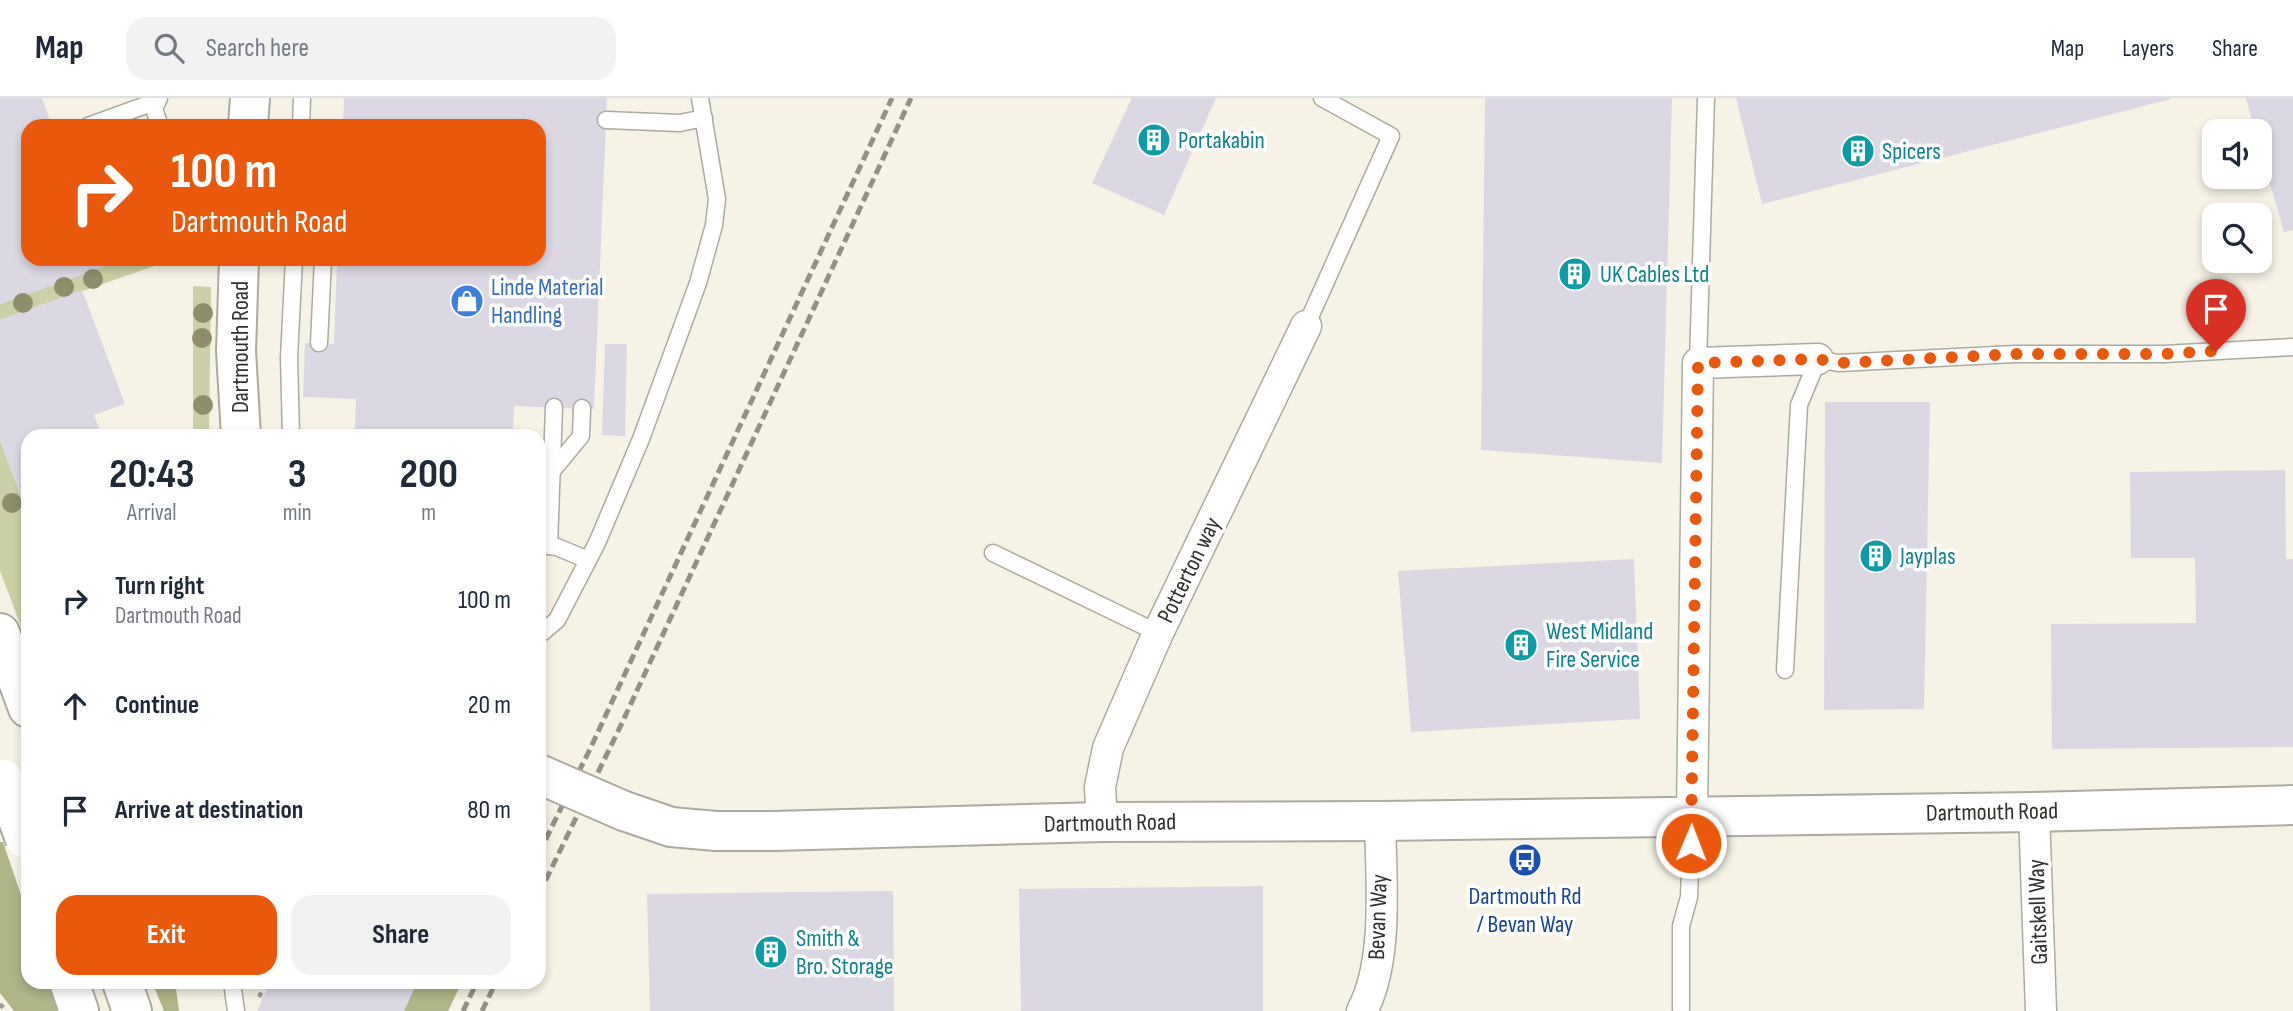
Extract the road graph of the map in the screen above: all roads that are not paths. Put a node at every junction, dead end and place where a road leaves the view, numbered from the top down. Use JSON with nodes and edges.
{"nodes":[{"id":1,"x":250,"y":98,"type":"edge"},
{"id":2,"x":302,"y":98,"type":"edge"},
{"id":3,"x":700,"y":98,"type":"edge"},
{"id":4,"x":1322,"y":98,"type":"edge"},
{"id":5,"x":1706,"y":98,"type":"edge"},
{"id":6,"x":148,"y":103,"type":"edge"},
{"id":7,"x":106,"y":119,"type":"edge"},
{"id":8,"x":156,"y":119,"type":"edge"},
{"id":9,"x":248,"y":119,"type":"edge"},
{"id":10,"x":301,"y":119,"type":"edge"},
{"id":11,"x":606,"y":120,"type":"dead end"},
{"id":12,"x":705,"y":125,"type":"junction"},
{"id":13,"x":239,"y":266,"type":"edge"},
{"id":14,"x":294,"y":266,"type":"edge"},
{"id":15,"x":323,"y":266,"type":"edge"},
{"id":16,"x":1306,"y":326,"type":"joint"},
{"id":17,"x":319,"y":343,"type":"dead end"},
{"id":18,"x":2293,"y":347,"type":"edge"},
{"id":19,"x":1818,"y":359,"type":"junction"},
{"id":20,"x":1698,"y":363,"type":"junction"},
{"id":21,"x":554,"y":407,"type":"dead end"},
{"id":22,"x":582,"y":408,"type":"dead end"},
{"id":23,"x":241,"y":429,"type":"edge"},
{"id":24,"x":290,"y":429,"type":"edge"},
{"id":25,"x":552,"y":471,"type":"junction"},
{"id":26,"x":546,"y":526,"type":"edge"},
{"id":27,"x":546,"y":545,"type":"edge"},
{"id":28,"x":993,"y":553,"type":"dead end"},
{"id":29,"x":588,"y":560,"type":"junction"},
{"id":30,"x":546,"y":628,"type":"edge"},
{"id":31,"x":1158,"y":633,"type":"junction"},
{"id":32,"x":0,"y":634,"type":"edge"},
{"id":33,"x":1785,"y":670,"type":"dead end"},
{"id":34,"x":21,"y":690,"type":"edge"},
{"id":35,"x":546,"y":777,"type":"edge"},
{"id":36,"x":2293,"y":806,"type":"edge"},
{"id":37,"x":2034,"y":812,"type":"junction"},
{"id":38,"x":1692,"y":816,"type":"junction"},
{"id":39,"x":1380,"y":821,"type":"junction"},
{"id":40,"x":1102,"y":822,"type":"junction"},
{"id":41,"x":71,"y":989,"type":"edge"},
{"id":42,"x":124,"y":989,"type":"edge"},
{"id":43,"x":233,"y":989,"type":"edge"},
{"id":44,"x":1681,"y":1009,"type":"dead end"},
{"id":45,"x":79,"y":1011,"type":"edge"},
{"id":46,"x":132,"y":1011,"type":"edge"},
{"id":47,"x":236,"y":1011,"type":"edge"},
{"id":48,"x":1362,"y":1011,"type":"edge"},
{"id":49,"x":2041,"y":1011,"type":"edge"}],
"edges":[{"from":1,"to":9,"type":"street"},
{"from":2,"to":10,"type":"lane"},
{"from":3,"to":12,"type":"lane"},
{"from":4,"to":16,"type":"lane"},
{"from":5,"to":20,"type":"lane"},
{"from":6,"to":7,"type":"lane"},
{"from":6,"to":8,"type":"lane"},
{"from":11,"to":12,"type":"lane"},
{"from":12,"to":29,"type":"lane"},
{"from":13,"to":23,"type":"street","name":"Dartmouth Road"},
{"from":14,"to":24,"type":"lane"},
{"from":15,"to":17,"type":"lane"},
{"from":16,"to":31,"type":"street","name":"Potterton way"},
{"from":18,"to":19,"type":"lane"},
{"from":19,"to":20,"type":"street"},
{"from":19,"to":33,"type":"lane"},
{"from":20,"to":38,"type":"street"},
{"from":21,"to":25,"type":"lane"},
{"from":22,"to":25,"type":"lane"},
{"from":25,"to":26,"type":"lane"},
{"from":27,"to":29,"type":"lane"},
{"from":28,"to":31,"type":"lane"},
{"from":29,"to":30,"type":"lane"},
{"from":31,"to":40,"type":"street","name":"Potterton way"},
{"from":32,"to":34,"type":"street"},
{"from":35,"to":40,"type":"street","name":"Dartmouth Road","bridge":true},
{"from":36,"to":37,"type":"street","name":"Dartmouth Road"},
{"from":37,"to":38,"type":"street","name":"Dartmouth Road"},
{"from":37,"to":49,"type":"street","name":"Gaitskell Way"},
{"from":38,"to":39,"type":"street","name":"Dartmouth Road"},
{"from":38,"to":44,"type":"lane"},
{"from":39,"to":40,"type":"street","name":"Dartmouth Road"},
{"from":39,"to":48,"type":"street","name":"Bevan Way"},
{"from":41,"to":45,"type":"street"},
{"from":42,"to":46,"type":"street"},
{"from":43,"to":47,"type":"lane"}]}
